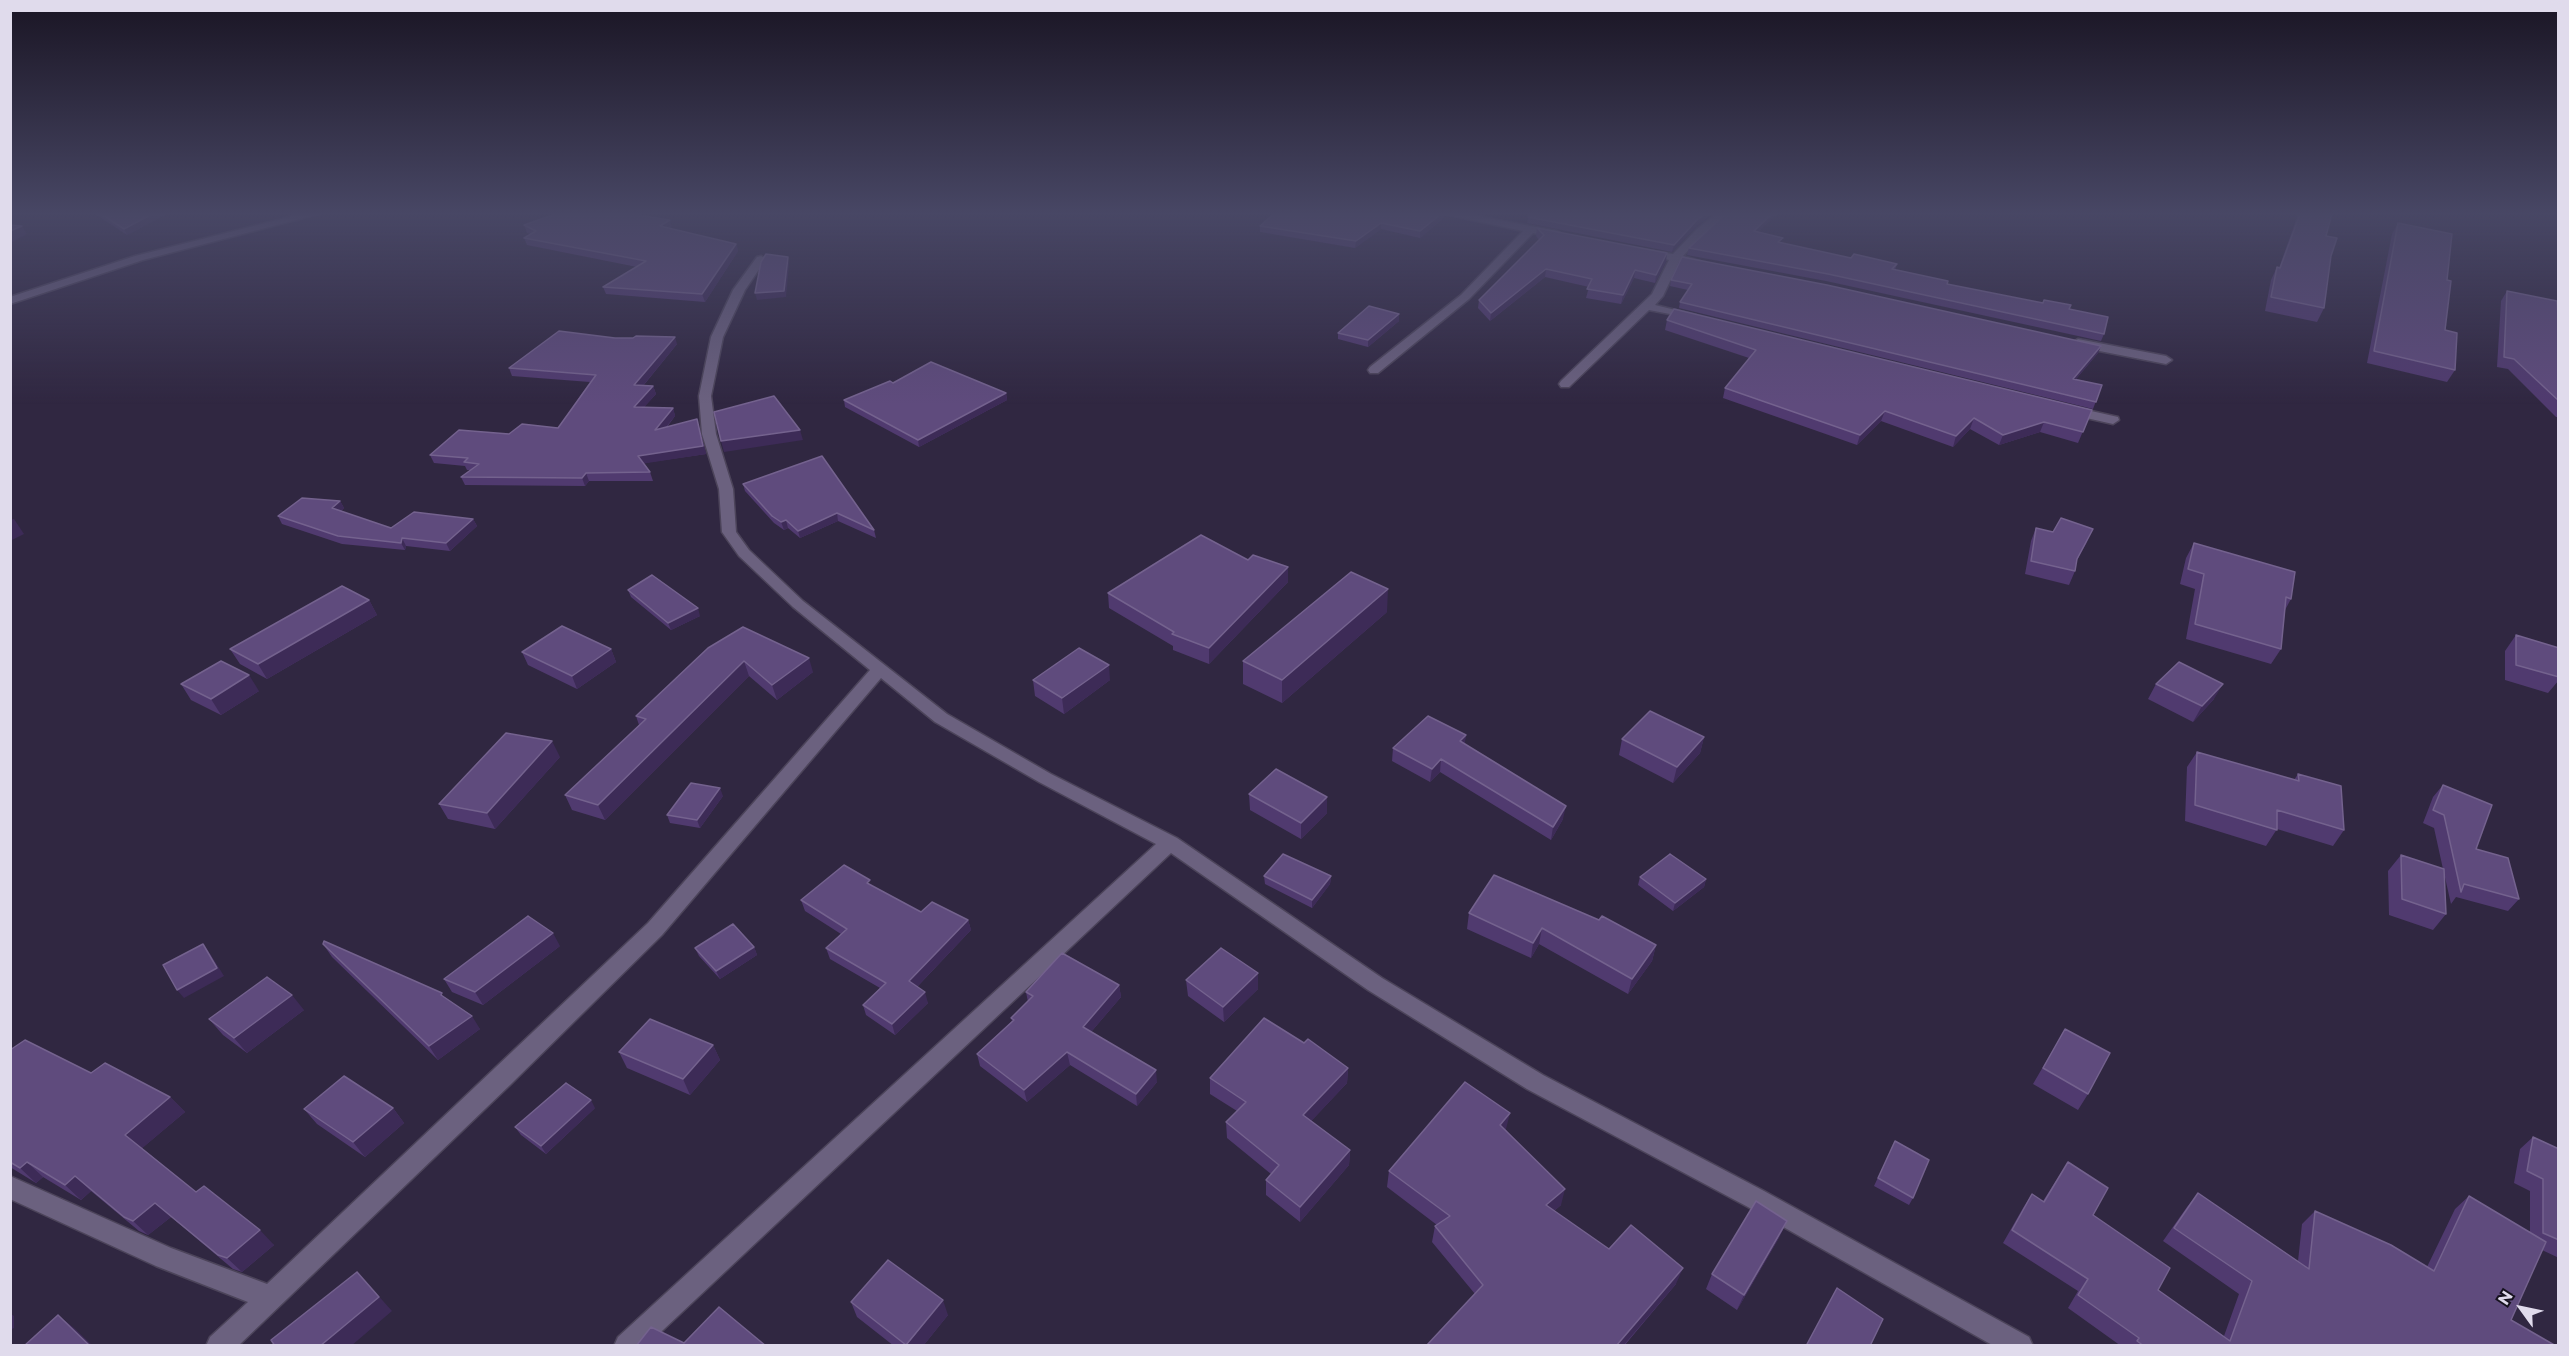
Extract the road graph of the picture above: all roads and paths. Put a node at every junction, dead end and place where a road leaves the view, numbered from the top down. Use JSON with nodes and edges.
{"nodes":[{"id":1,"x":81,"y":277,"type":"edge"},
{"id":2,"x":748,"y":277,"type":"edge"},
{"id":3,"x":1484,"y":277,"type":"edge"},
{"id":4,"x":1666,"y":277,"type":"edge"},
{"id":5,"x":10,"y":301,"type":"edge"},
{"id":6,"x":1646,"y":306,"type":"junction"},
{"id":7,"x":1704,"y":320,"type":"edge"},
{"id":8,"x":2069,"y":341,"type":"edge"},
{"id":9,"x":2166,"y":360,"type":"dead end"},
{"id":10,"x":1374,"y":370,"type":"dead end"},
{"id":11,"x":1565,"y":384,"type":"dead end"},
{"id":12,"x":2058,"y":407,"type":"edge"},
{"id":13,"x":2113,"y":420,"type":"dead end"},
{"id":14,"x":879,"y":670,"type":"junction"},
{"id":15,"x":1170,"y":843,"type":"junction"},
{"id":16,"x":10,"y":1187,"type":"edge"},
{"id":17,"x":268,"y":1297,"type":"junction"},
{"id":18,"x":219,"y":1346,"type":"edge"},
{"id":19,"x":627,"y":1346,"type":"edge"},
{"id":20,"x":2020,"y":1346,"type":"edge"}],
"edges":[{"from":1,"to":5,"type":"street"},
{"from":2,"to":14,"type":"street"},
{"from":3,"to":10,"type":"street"},
{"from":4,"to":6,"type":"street"},
{"from":6,"to":7,"type":"street"},
{"from":6,"to":11,"type":"street"},
{"from":8,"to":9,"type":"street"},
{"from":12,"to":13,"type":"street"},
{"from":14,"to":15,"type":"street"},
{"from":14,"to":17,"type":"street"},
{"from":15,"to":19,"type":"street"},
{"from":15,"to":20,"type":"street"},
{"from":16,"to":17,"type":"street"},
{"from":17,"to":18,"type":"street"}]}
